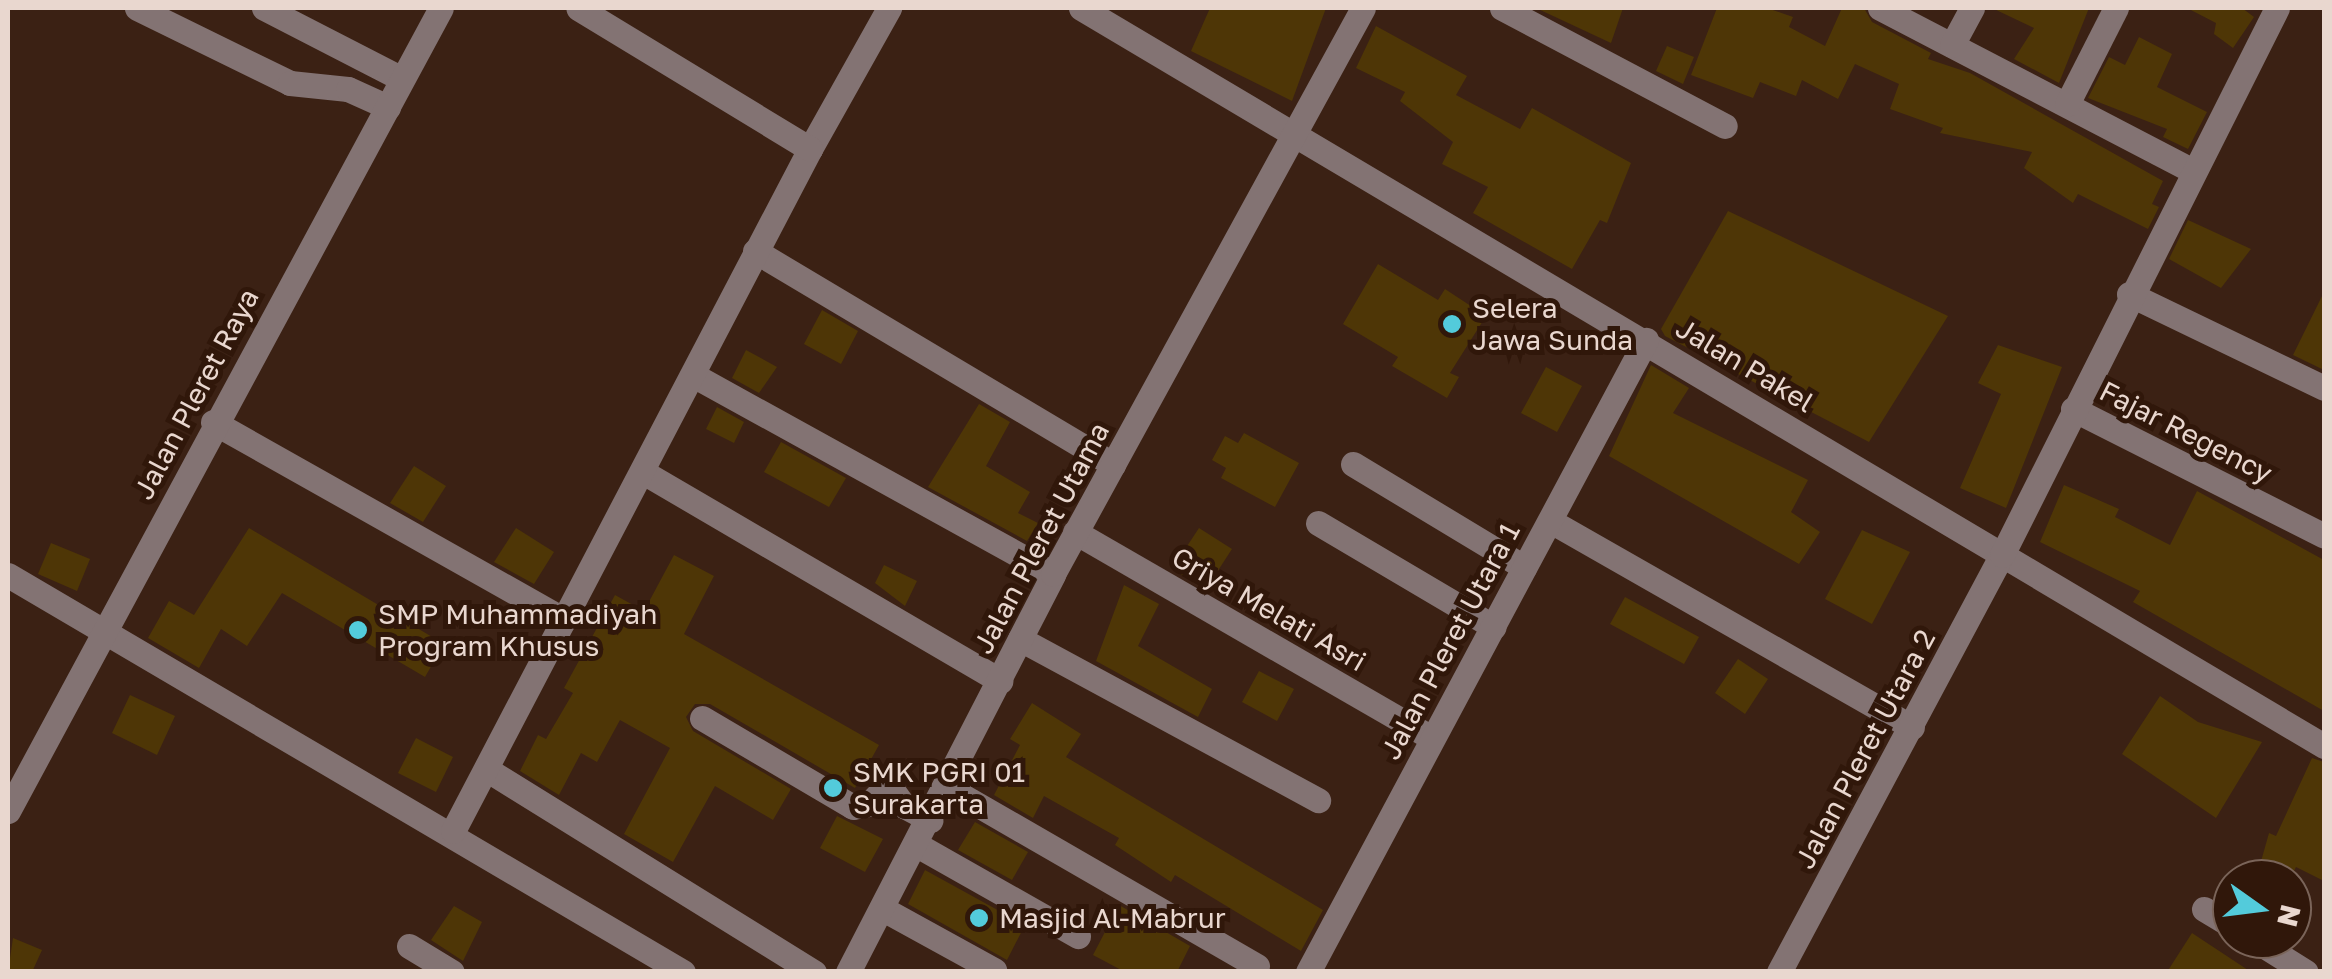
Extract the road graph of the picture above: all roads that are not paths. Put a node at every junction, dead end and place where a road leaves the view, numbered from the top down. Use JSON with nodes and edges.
{"nodes":[{"id":1,"x":137,"y":8,"type":"edge"},
{"id":2,"x":264,"y":8,"type":"edge"},
{"id":3,"x":441,"y":8,"type":"edge"},
{"id":4,"x":578,"y":8,"type":"edge"},
{"id":5,"x":889,"y":8,"type":"edge"},
{"id":6,"x":1081,"y":8,"type":"edge"},
{"id":7,"x":1363,"y":8,"type":"edge"},
{"id":8,"x":1502,"y":8,"type":"edge"},
{"id":9,"x":1880,"y":8,"type":"edge"},
{"id":10,"x":1972,"y":8,"type":"edge"},
{"id":11,"x":2116,"y":8,"type":"edge"},
{"id":12,"x":2276,"y":8,"type":"edge"},
{"id":13,"x":1952,"y":45,"type":"junction"},
{"id":14,"x":402,"y":79,"type":"junction"},
{"id":15,"x":2067,"y":104,"type":"junction"},
{"id":16,"x":388,"y":108,"type":"junction"},
{"id":17,"x":1725,"y":126,"type":"dead end"},
{"id":18,"x":1292,"y":134,"type":"junction"},
{"id":19,"x":810,"y":149,"type":"junction"},
{"id":20,"x":2192,"y":170,"type":"junction"},
{"id":21,"x":755,"y":251,"type":"junction"},
{"id":22,"x":2129,"y":294,"type":"junction"},
{"id":23,"x":1646,"y":340,"type":"junction"},
{"id":24,"x":693,"y":375,"type":"junction"},
{"id":25,"x":2324,"y":388,"type":"edge"},
{"id":26,"x":2074,"y":410,"type":"junction"},
{"id":27,"x":213,"y":422,"type":"junction"},
{"id":28,"x":1113,"y":464,"type":"junction"},
{"id":29,"x":1353,"y":464,"type":"dead end"},
{"id":30,"x":643,"y":472,"type":"junction"},
{"id":31,"x":1318,"y":523,"type":"dead end"},
{"id":32,"x":1561,"y":527,"type":"dead end"},
{"id":33,"x":1075,"y":532,"type":"junction"},
{"id":34,"x":2324,"y":536,"type":"edge"},
{"id":35,"x":2002,"y":554,"type":"junction"},
{"id":36,"x":1524,"y":567,"type":"junction"},
{"id":37,"x":8,"y":574,"type":"edge"},
{"id":38,"x":1052,"y":574,"type":"junction"},
{"id":39,"x":564,"y":620,"type":"junction"},
{"id":40,"x":107,"y":627,"type":"junction"},
{"id":41,"x":1494,"y":627,"type":"junction"},
{"id":42,"x":1020,"y":640,"type":"junction"},
{"id":43,"x":1000,"y":681,"type":"junction"},
{"id":44,"x":702,"y":718,"type":"dead end"},
{"id":45,"x":1912,"y":726,"type":"junction"},
{"id":46,"x":1432,"y":738,"type":"junction"},
{"id":47,"x":2324,"y":746,"type":"edge"},
{"id":48,"x":486,"y":769,"type":"junction"},
{"id":49,"x":948,"y":786,"type":"junction"},
{"id":50,"x":1318,"y":800,"type":"dead end"},
{"id":51,"x":8,"y":811,"type":"edge"},
{"id":52,"x":930,"y":820,"type":"junction"},
{"id":53,"x":453,"y":831,"type":"junction"},
{"id":54,"x":917,"y":845,"type":"junction"},
{"id":55,"x":883,"y":909,"type":"junction"},
{"id":56,"x":2204,"y":909,"type":"dead end"},
{"id":57,"x":2212,"y":914,"type":"edge"},
{"id":58,"x":1078,"y":936,"type":"dead end"},
{"id":59,"x":409,"y":946,"type":"dead end"},
{"id":60,"x":1256,"y":966,"type":"dead end"},
{"id":61,"x":994,"y":970,"type":"edge"},
{"id":62,"x":452,"y":972,"type":"edge"},
{"id":63,"x":682,"y":972,"type":"edge"},
{"id":64,"x":814,"y":972,"type":"edge"},
{"id":65,"x":848,"y":972,"type":"edge"},
{"id":66,"x":1308,"y":972,"type":"edge"},
{"id":67,"x":1779,"y":972,"type":"edge"}],
"edges":[{"from":1,"to":16,"type":"street"},
{"from":2,"to":14,"type":"street"},
{"from":3,"to":14,"type":"street","name":"Jalan Pleret Raya"},
{"from":4,"to":19,"type":"street"},
{"from":5,"to":19,"type":"street"},
{"from":6,"to":18,"type":"street","name":"Jalan Pakel"},
{"from":7,"to":18,"type":"street","name":"Jalan Pleret Utama"},
{"from":8,"to":17,"type":"street"},
{"from":9,"to":13,"type":"street"},
{"from":10,"to":13,"type":"street"},
{"from":11,"to":15,"type":"street"},
{"from":12,"to":20,"type":"street","name":"Jalan Pleret Utara 2"},
{"from":13,"to":15,"type":"street"},
{"from":14,"to":16,"type":"street","name":"Jalan Pleret Raya"},
{"from":15,"to":20,"type":"street"},
{"from":16,"to":27,"type":"street","name":"Jalan Pleret Raya"},
{"from":18,"to":23,"type":"street","name":"Jalan Pakel"},
{"from":18,"to":28,"type":"street","name":"Jalan Pleret Utama"},
{"from":19,"to":21,"type":"street"},
{"from":20,"to":22,"type":"street","name":"Jalan Pleret Utara 2"},
{"from":21,"to":24,"type":"street"},
{"from":21,"to":28,"type":"street"},
{"from":22,"to":25,"type":"street"},
{"from":22,"to":26,"type":"street","name":"Jalan Pleret Utara 2"},
{"from":23,"to":35,"type":"street","name":"Jalan Pakel"},
{"from":23,"to":36,"type":"street","name":"Jalan Pleret Utara 1"},
{"from":24,"to":30,"type":"street"},
{"from":24,"to":38,"type":"street"},
{"from":26,"to":34,"type":"street","name":"Fajar Regency"},
{"from":26,"to":35,"type":"street","name":"Jalan Pleret Utara 2"},
{"from":27,"to":39,"type":"street"},
{"from":27,"to":40,"type":"street","name":"Jalan Pleret Raya"},
{"from":28,"to":33,"type":"street","name":"Jalan Pleret Utama"},
{"from":29,"to":36,"type":"street"},
{"from":30,"to":39,"type":"street"},
{"from":30,"to":43,"type":"street"},
{"from":31,"to":41,"type":"street"},
{"from":32,"to":45,"type":"street"},
{"from":33,"to":38,"type":"street","name":"Jalan Pleret Utama"},
{"from":33,"to":46,"type":"street","name":"Griya Melati Asri"},
{"from":35,"to":45,"type":"street","name":"Jalan Pleret Utara 2"},
{"from":35,"to":47,"type":"street","name":"Jalan Pakel"},
{"from":36,"to":41,"type":"street","name":"Jalan Pleret Utara 1"},
{"from":37,"to":40,"type":"street"},
{"from":38,"to":42,"type":"street","name":"Jalan Pleret Utama"},
{"from":39,"to":48,"type":"street"},
{"from":40,"to":51,"type":"street","name":"Jalan Pleret Raya"},
{"from":40,"to":53,"type":"street"},
{"from":41,"to":46,"type":"street","name":"Jalan Pleret Utara 1"},
{"from":42,"to":43,"type":"street","name":"Jalan Pleret Utama"},
{"from":42,"to":50,"type":"street"},
{"from":43,"to":49,"type":"street","name":"Jalan Pleret Utama"},
{"from":44,"to":52,"type":"street"},
{"from":45,"to":67,"type":"street","name":"Jalan Pleret Utara 2"},
{"from":46,"to":66,"type":"street","name":"Jalan Pleret Utara 1"},
{"from":48,"to":53,"type":"street"},
{"from":48,"to":64,"type":"street"},
{"from":49,"to":52,"type":"street","name":"Jalan Pleret Utama"},
{"from":49,"to":60,"type":"street"},
{"from":52,"to":54,"type":"street","name":"Jalan Pleret Utama"},
{"from":53,"to":63,"type":"street"},
{"from":54,"to":55,"type":"street","name":"Jalan Pleret Utama"},
{"from":54,"to":58,"type":"street"},
{"from":55,"to":61,"type":"street"},
{"from":55,"to":65,"type":"street","name":"Jalan Pleret Utama"},
{"from":56,"to":57,"type":"street"},
{"from":59,"to":62,"type":"street"}]}
